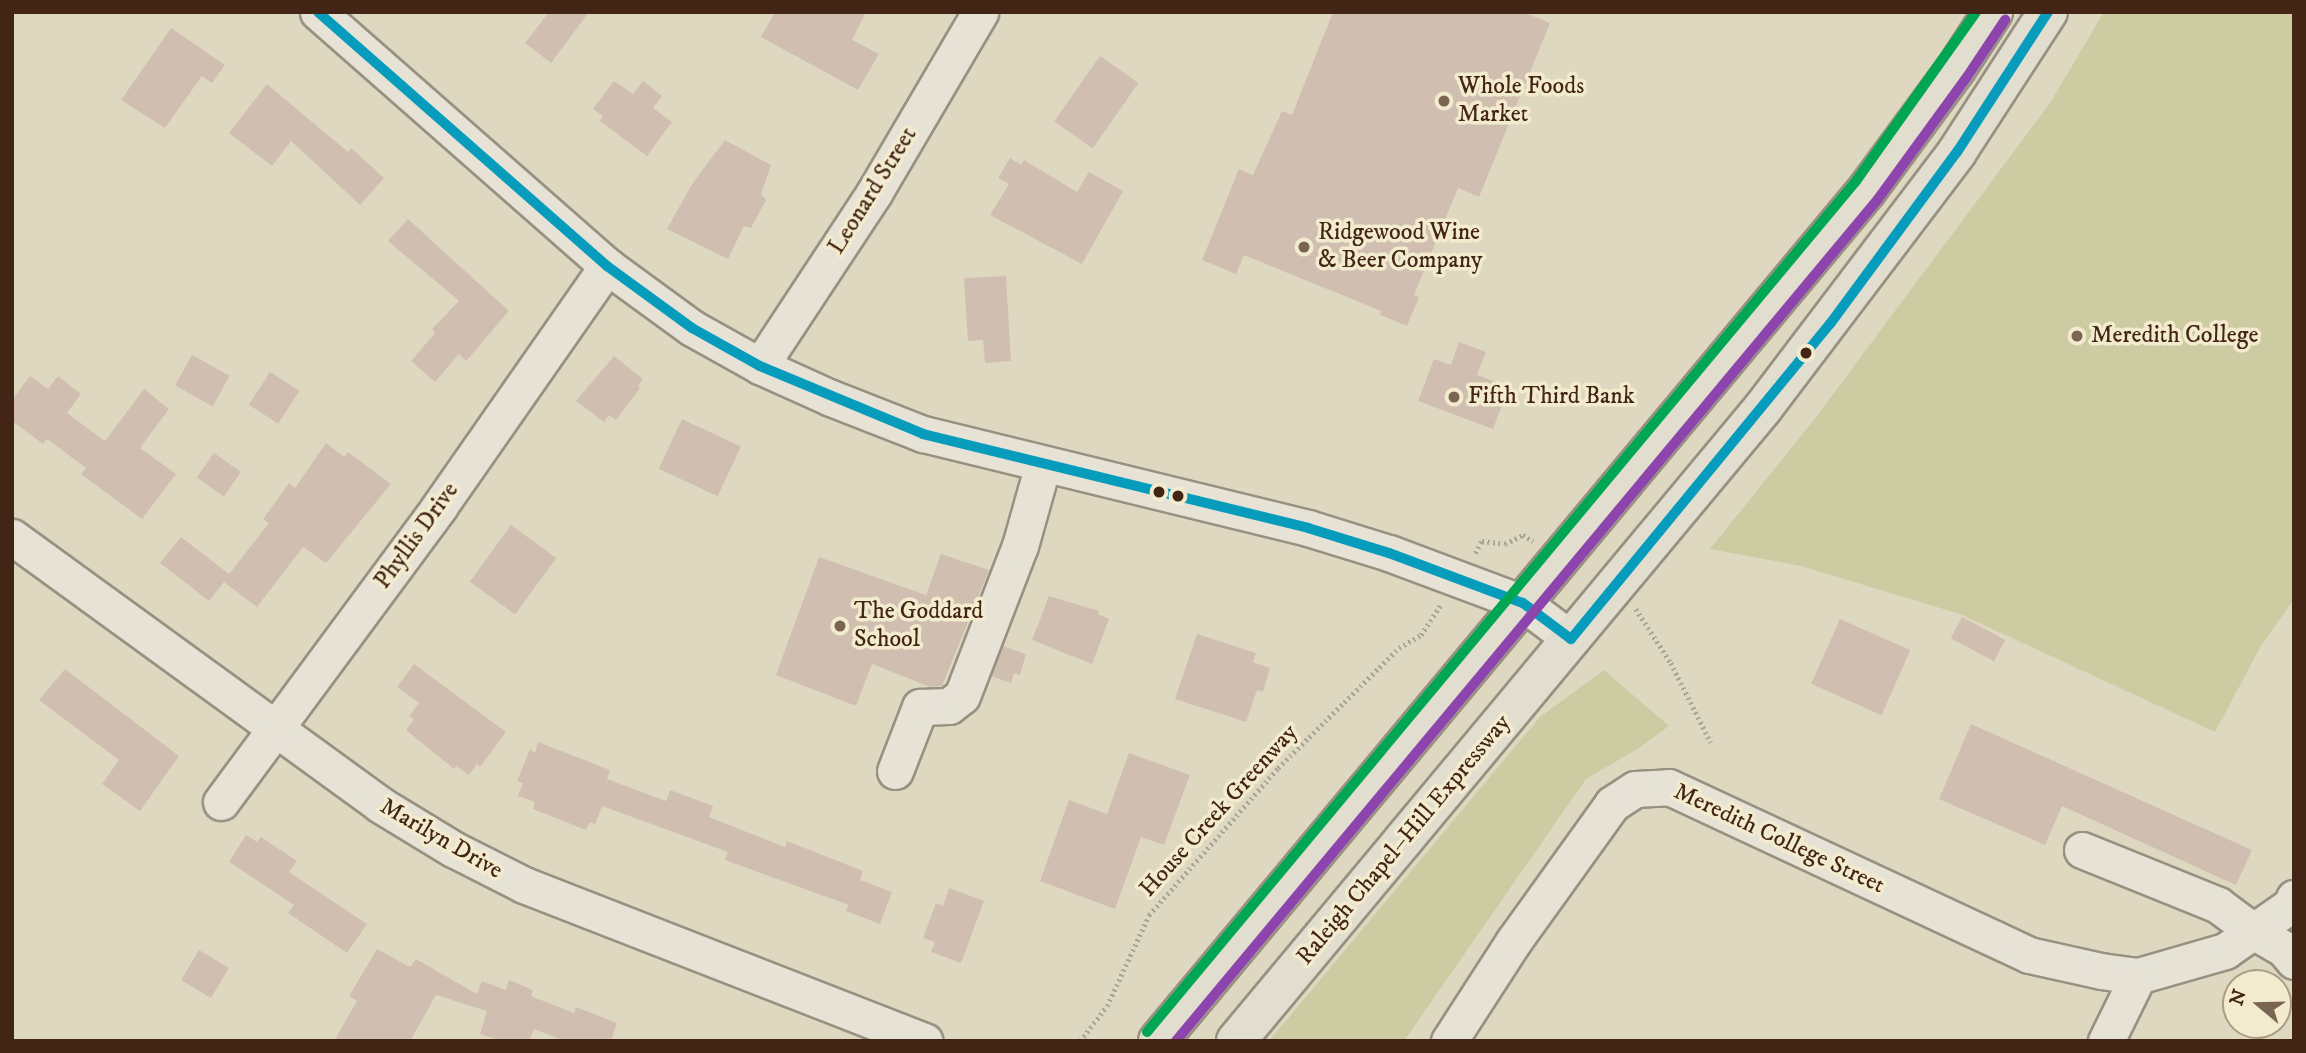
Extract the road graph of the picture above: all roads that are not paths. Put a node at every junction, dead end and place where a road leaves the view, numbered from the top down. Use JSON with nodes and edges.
{"nodes":[{"id":1,"x":318,"y":12,"type":"edge"},
{"id":2,"x":980,"y":12,"type":"edge"},
{"id":3,"x":1993,"y":12,"type":"edge"},
{"id":4,"x":2048,"y":12,"type":"edge"},
{"id":5,"x":607,"y":266,"type":"junction"},
{"id":6,"x":760,"y":366,"type":"junction"},
{"id":7,"x":1043,"y":464,"type":"junction"},
{"id":8,"x":12,"y":537,"type":"edge"},
{"id":9,"x":1523,"y":603,"type":"junction"},
{"id":10,"x":1571,"y":639,"type":"junction"},
{"id":11,"x":277,"y":728,"type":"junction"},
{"id":12,"x":895,"y":771,"type":"dead end"},
{"id":13,"x":221,"y":802,"type":"dead end"},
{"id":14,"x":2081,"y":850,"type":"dead end"},
{"id":15,"x":2294,"y":898,"type":"edge"},
{"id":16,"x":2253,"y":931,"type":"junction"},
{"id":17,"x":2294,"y":961,"type":"edge"},
{"id":18,"x":2138,"y":976,"type":"junction"},
{"id":19,"x":925,"y":1041,"type":"edge"},
{"id":20,"x":1158,"y":1041,"type":"edge"},
{"id":21,"x":1236,"y":1041,"type":"edge"},
{"id":22,"x":1449,"y":1041,"type":"edge"},
{"id":23,"x":2106,"y":1041,"type":"edge"}],
"edges":[{"from":1,"to":5,"type":"street"},
{"from":2,"to":6,"type":"street","name":"Leonard Street"},
{"from":3,"to":9,"type":"main road"},
{"from":4,"to":10,"type":"main road","name":"Raleigh Chapel–Hill Expressway"},
{"from":5,"to":6,"type":"street"},
{"from":5,"to":11,"type":"street","name":"Phyllis Drive"},
{"from":6,"to":7,"type":"street"},
{"from":7,"to":9,"type":"street"},
{"from":7,"to":12,"type":"street"},
{"from":8,"to":11,"type":"street","name":"Marilyn Drive"},
{"from":9,"to":10,"type":"street"},
{"from":9,"to":20,"type":"main road"},
{"from":10,"to":21,"type":"main road","name":"Raleigh Chapel–Hill Expressway"},
{"from":11,"to":13,"type":"street","name":"Phyllis Drive"},
{"from":11,"to":19,"type":"street","name":"Marilyn Drive"},
{"from":14,"to":16,"type":"street"},
{"from":15,"to":16,"type":"street","name":"Meredith College Street"},
{"from":16,"to":17,"type":"street"},
{"from":16,"to":18,"type":"street","name":"Meredith College Street"},
{"from":18,"to":22,"type":"street","name":"Meredith College Street"},
{"from":18,"to":23,"type":"street"}]}
